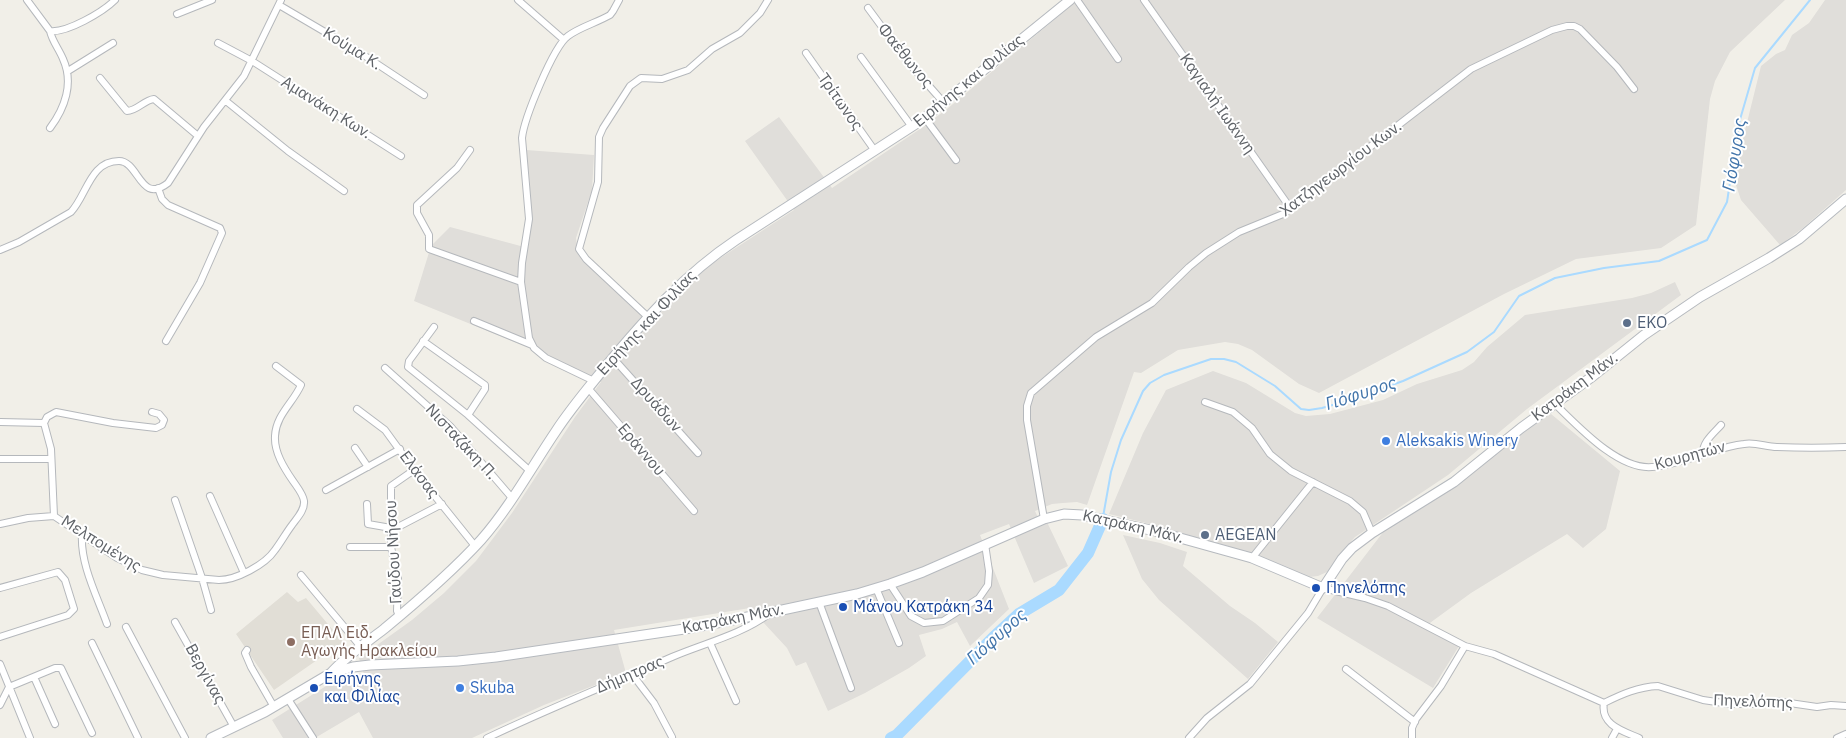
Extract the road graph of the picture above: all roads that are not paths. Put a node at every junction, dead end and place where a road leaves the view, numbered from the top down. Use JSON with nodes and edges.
{"nodes":[{"id":1,"x":27,"y":0,"type":"edge"},
{"id":2,"x":115,"y":0,"type":"edge"},
{"id":3,"x":212,"y":0,"type":"edge"},
{"id":4,"x":518,"y":0,"type":"edge"},
{"id":5,"x":619,"y":0,"type":"edge"},
{"id":6,"x":768,"y":0,"type":"edge"},
{"id":7,"x":1070,"y":0,"type":"edge"},
{"id":8,"x":1077,"y":0,"type":"edge"},
{"id":9,"x":1144,"y":0,"type":"edge"},
{"id":10,"x":280,"y":2,"type":"edge"},
{"id":11,"x":868,"y":8,"type":"dead end"},
{"id":12,"x":177,"y":14,"type":"dead end"},
{"id":13,"x":50,"y":31,"type":"junction"},
{"id":14,"x":564,"y":40,"type":"junction"},
{"id":15,"x":113,"y":43,"type":"dead end"},
{"id":16,"x":218,"y":43,"type":"dead end"},
{"id":17,"x":806,"y":53,"type":"dead end"},
{"id":18,"x":861,"y":57,"type":"dead end"},
{"id":19,"x":1118,"y":59,"type":"dead end"},
{"id":20,"x":252,"y":61,"type":"junction"},
{"id":21,"x":68,"y":71,"type":"junction"},
{"id":22,"x":100,"y":78,"type":"dead end"},
{"id":23,"x":1634,"y":89,"type":"dead end"},
{"id":24,"x":424,"y":95,"type":"dead end"},
{"id":25,"x":226,"y":101,"type":"junction"},
{"id":26,"x":944,"y":103,"type":"junction"},
{"id":27,"x":925,"y":118,"type":"junction"},
{"id":28,"x":912,"y":127,"type":"junction"},
{"id":29,"x":50,"y":128,"type":"dead end"},
{"id":30,"x":198,"y":136,"type":"junction"},
{"id":31,"x":470,"y":150,"type":"dead end"},
{"id":32,"x":875,"y":151,"type":"junction"},
{"id":33,"x":401,"y":156,"type":"dead end"},
{"id":34,"x":956,"y":160,"type":"dead end"},
{"id":35,"x":158,"y":188,"type":"junction"},
{"id":36,"x":344,"y":191,"type":"dead end"},
{"id":37,"x":1846,"y":199,"type":"edge"},
{"id":38,"x":1291,"y":209,"type":"junction"},
{"id":39,"x":0,"y":250,"type":"edge"},
{"id":40,"x":521,"y":282,"type":"junction"},
{"id":41,"x":648,"y":317,"type":"junction"},
{"id":42,"x":474,"y":320,"type":"dead end"},
{"id":43,"x":434,"y":327,"type":"dead end"},
{"id":44,"x":166,"y":341,"type":"dead end"},
{"id":45,"x":423,"y":341,"type":"junction"},
{"id":46,"x":532,"y":345,"type":"junction"},
{"id":47,"x":613,"y":358,"type":"junction"},
{"id":48,"x":276,"y":366,"type":"dead end"},
{"id":49,"x":385,"y":368,"type":"dead end"},
{"id":50,"x":594,"y":381,"type":"junction"},
{"id":51,"x":588,"y":388,"type":"junction"},
{"id":52,"x":1205,"y":402,"type":"dead end"},
{"id":53,"x":1556,"y":404,"type":"junction"},
{"id":54,"x":358,"y":409,"type":"dead end"},
{"id":55,"x":152,"y":412,"type":"dead end"},
{"id":56,"x":468,"y":415,"type":"junction"},
{"id":57,"x":0,"y":422,"type":"edge"},
{"id":58,"x":44,"y":423,"type":"junction"},
{"id":59,"x":1721,"y":425,"type":"dead end"},
{"id":60,"x":1846,"y":447,"type":"edge"},
{"id":61,"x":355,"y":448,"type":"dead end"},
{"id":62,"x":400,"y":450,"type":"junction"},
{"id":63,"x":698,"y":453,"type":"dead end"},
{"id":64,"x":1703,"y":454,"type":"junction"},
{"id":65,"x":0,"y":459,"type":"edge"},
{"id":66,"x":51,"y":459,"type":"junction"},
{"id":67,"x":368,"y":467,"type":"junction"},
{"id":68,"x":414,"y":470,"type":"junction"},
{"id":69,"x":530,"y":471,"type":"junction"},
{"id":70,"x":1313,"y":482,"type":"junction"},
{"id":71,"x":326,"y":490,"type":"dead end"},
{"id":72,"x":210,"y":496,"type":"dead end"},
{"id":73,"x":512,"y":498,"type":"junction"},
{"id":74,"x":175,"y":500,"type":"dead end"},
{"id":75,"x":367,"y":504,"type":"dead end"},
{"id":76,"x":442,"y":504,"type":"junction"},
{"id":77,"x":694,"y":511,"type":"dead end"},
{"id":78,"x":54,"y":516,"type":"junction"},
{"id":79,"x":1044,"y":519,"type":"junction"},
{"id":80,"x":0,"y":524,"type":"edge"},
{"id":81,"x":391,"y":528,"type":"junction"},
{"id":82,"x":1372,"y":532,"type":"junction"},
{"id":83,"x":82,"y":534,"type":"junction"},
{"id":84,"x":985,"y":544,"type":"junction"},
{"id":85,"x":350,"y":546,"type":"dead end"},
{"id":86,"x":475,"y":546,"type":"junction"},
{"id":87,"x":391,"y":547,"type":"junction"},
{"id":88,"x":1252,"y":558,"type":"junction"},
{"id":89,"x":244,"y":573,"type":"junction"},
{"id":90,"x":301,"y":575,"type":"dead end"},
{"id":91,"x":202,"y":578,"type":"junction"},
{"id":92,"x":890,"y":584,"type":"junction"},
{"id":93,"x":0,"y":588,"type":"edge"},
{"id":94,"x":876,"y":588,"type":"junction"},
{"id":95,"x":1323,"y":588,"type":"junction"},
{"id":96,"x":819,"y":602,"type":"junction"},
{"id":97,"x":211,"y":610,"type":"dead end"},
{"id":98,"x":773,"y":612,"type":"junction"},
{"id":99,"x":399,"y":616,"type":"junction"},
{"id":100,"x":176,"y":622,"type":"dead end"},
{"id":101,"x":108,"y":624,"type":"dead end"},
{"id":102,"x":126,"y":627,"type":"dead end"},
{"id":103,"x":0,"y":637,"type":"edge"},
{"id":104,"x":92,"y":643,"type":"dead end"},
{"id":105,"x":710,"y":643,"type":"junction"},
{"id":106,"x":899,"y":643,"type":"dead end"},
{"id":107,"x":1465,"y":646,"type":"junction"},
{"id":108,"x":361,"y":647,"type":"junction"},
{"id":109,"x":247,"y":650,"type":"dead end"},
{"id":110,"x":0,"y":664,"type":"edge"},
{"id":111,"x":1346,"y":669,"type":"dead end"},
{"id":112,"x":331,"y":673,"type":"junction"},
{"id":113,"x":632,"y":674,"type":"junction"},
{"id":114,"x":34,"y":677,"type":"junction"},
{"id":115,"x":0,"y":685,"type":"edge"},
{"id":116,"x":9,"y":687,"type":"junction"},
{"id":117,"x":851,"y":688,"type":"dead end"},
{"id":118,"x":288,"y":699,"type":"junction"},
{"id":119,"x":736,"y":701,"type":"dead end"},
{"id":120,"x":1604,"y":703,"type":"junction"},
{"id":121,"x":0,"y":705,"type":"edge"},
{"id":122,"x":1846,"y":706,"type":"edge"},
{"id":123,"x":274,"y":707,"type":"junction"},
{"id":124,"x":1415,"y":722,"type":"junction"},
{"id":125,"x":55,"y":724,"type":"dead end"},
{"id":126,"x":234,"y":728,"type":"junction"},
{"id":127,"x":1617,"y":729,"type":"junction"},
{"id":128,"x":92,"y":734,"type":"dead end"},
{"id":129,"x":1846,"y":734,"type":"edge"},
{"id":130,"x":217,"y":737,"type":"edge"},
{"id":131,"x":492,"y":737,"type":"edge"},
{"id":132,"x":672,"y":737,"type":"edge"},
{"id":133,"x":30,"y":738,"type":"edge"},
{"id":134,"x":138,"y":738,"type":"edge"},
{"id":135,"x":185,"y":738,"type":"edge"},
{"id":136,"x":313,"y":738,"type":"edge"},
{"id":137,"x":1189,"y":738,"type":"edge"},
{"id":138,"x":1412,"y":738,"type":"edge"},
{"id":139,"x":1612,"y":738,"type":"edge"},
{"id":140,"x":1639,"y":738,"type":"edge"},
{"id":141,"x":1837,"y":738,"type":"edge"}],
"edges":[{"from":1,"to":13,"type":"street"},
{"from":2,"to":13,"type":"street"},
{"from":3,"to":12,"type":"street"},
{"from":4,"to":14,"type":"street"},
{"from":5,"to":14,"type":"street"},
{"from":6,"to":41,"type":"street"},
{"from":7,"to":26,"type":"street","name":"Ειρήνης και Φιλίας"},
{"from":8,"to":19,"type":"street"},
{"from":9,"to":38,"type":"street","name":"Καγιαλή Ιωάννη"},
{"from":10,"to":20,"type":"street"},
{"from":10,"to":24,"type":"street","name":"Κούμα Κ."},
{"from":11,"to":26,"type":"street","name":"Φαέθωνος"},
{"from":13,"to":21,"type":"street"},
{"from":14,"to":40,"type":"street"},
{"from":15,"to":21,"type":"street"},
{"from":16,"to":20,"type":"street","name":"Αμανάκη Κων."},
{"from":17,"to":32,"type":"street","name":"Τρίτωνος"},
{"from":18,"to":28,"type":"street"},
{"from":20,"to":25,"type":"street"},
{"from":20,"to":33,"type":"street","name":"Αμανάκη Κων."},
{"from":21,"to":29,"type":"street"},
{"from":22,"to":30,"type":"street"},
{"from":23,"to":38,"type":"street","name":"Χατζηγεωργίου Κων."},
{"from":25,"to":30,"type":"street"},
{"from":25,"to":36,"type":"street"},
{"from":26,"to":27,"type":"street","name":"Ειρήνης και Φιλίας"},
{"from":27,"to":28,"type":"street","name":"Ειρήνης και Φιλίας"},
{"from":27,"to":34,"type":"street"},
{"from":28,"to":32,"type":"street","name":"Ειρήνης και Φιλίας"},
{"from":30,"to":35,"type":"street"},
{"from":31,"to":40,"type":"street"},
{"from":32,"to":41,"type":"street","name":"Ειρήνης και Φιλίας"},
{"from":35,"to":39,"type":"street"},
{"from":35,"to":44,"type":"street"},
{"from":37,"to":53,"type":"street","name":"Κατράκη Μάν."},
{"from":38,"to":79,"type":"street","name":"Χατζηγεωργίου Κων."},
{"from":40,"to":46,"type":"street"},
{"from":41,"to":47,"type":"street","name":"Ειρήνης και Φιλίας"},
{"from":42,"to":46,"type":"street"},
{"from":43,"to":45,"type":"street"},
{"from":45,"to":56,"type":"street"},
{"from":45,"to":56,"type":"street"},
{"from":46,"to":50,"type":"street"},
{"from":47,"to":50,"type":"street","name":"Ειρήνης και Φιλίας"},
{"from":47,"to":63,"type":"street","name":"Δρυάδων"},
{"from":48,"to":89,"type":"street","name":"Μελπομένης"},
{"from":49,"to":73,"type":"street","name":"Νισταζάκη Π."},
{"from":50,"to":51,"type":"street","name":"Ειρήνης και Φιλίας"},
{"from":51,"to":69,"type":"street","name":"Ειρήνης και Φιλίας"},
{"from":51,"to":77,"type":"street","name":"Εράννου"},
{"from":52,"to":70,"type":"street"},
{"from":53,"to":64,"type":"street","name":"Κουρητών"},
{"from":53,"to":82,"type":"street","name":"Κατράκη Μάν."},
{"from":54,"to":62,"type":"street","name":"Ελάσας"},
{"from":55,"to":58,"type":"street"},
{"from":56,"to":69,"type":"street"},
{"from":57,"to":58,"type":"street"},
{"from":58,"to":66,"type":"street"},
{"from":59,"to":64,"type":"street"},
{"from":60,"to":64,"type":"street","name":"Κουρητών"},
{"from":61,"to":67,"type":"street"},
{"from":62,"to":67,"type":"street"},
{"from":62,"to":68,"type":"street","name":"Ελάσας"},
{"from":65,"to":66,"type":"street"},
{"from":66,"to":78,"type":"street"},
{"from":67,"to":71,"type":"street"},
{"from":68,"to":76,"type":"street","name":"Ελάσας"},
{"from":68,"to":81,"type":"street","name":"Γαύδου Νήσου"},
{"from":69,"to":73,"type":"street","name":"Ειρήνης και Φιλίας"},
{"from":70,"to":82,"type":"street"},
{"from":70,"to":88,"type":"street"},
{"from":72,"to":89,"type":"street"},
{"from":73,"to":86,"type":"street","name":"Ειρήνης και Φιλίας"},
{"from":74,"to":91,"type":"street"},
{"from":75,"to":81,"type":"street"},
{"from":76,"to":81,"type":"street"},
{"from":76,"to":86,"type":"street","name":"Ελάσας"},
{"from":78,"to":80,"type":"street","name":"Μελπομένης"},
{"from":78,"to":83,"type":"street","name":"Μελπομένης"},
{"from":79,"to":84,"type":"street","name":"Κατράκη Μάν."},
{"from":79,"to":88,"type":"street","name":"Κατράκη Μάν."},
{"from":81,"to":87,"type":"street","name":"Γαύδου Νήσου"},
{"from":82,"to":95,"type":"street","name":"Κατράκη Μάν."},
{"from":83,"to":91,"type":"street","name":"Μελπομένης"},
{"from":83,"to":101,"type":"street"},
{"from":84,"to":92,"type":"street","name":"Κατράκη Μάν."},
{"from":84,"to":92,"type":"street"},
{"from":85,"to":87,"type":"street"},
{"from":86,"to":99,"type":"street","name":"Ειρήνης και Φιλίας"},
{"from":87,"to":99,"type":"street","name":"Γαύδου Νήσου"},
{"from":88,"to":95,"type":"street","name":"Κατράκη Μάν."},
{"from":89,"to":91,"type":"street","name":"Μελπομένης"},
{"from":90,"to":108,"type":"street"},
{"from":91,"to":97,"type":"street"},
{"from":92,"to":94,"type":"street","name":"Κατράκη Μάν."},
{"from":93,"to":103,"type":"street"},
{"from":94,"to":96,"type":"street","name":"Κατράκη Μάν."},
{"from":94,"to":106,"type":"street"},
{"from":95,"to":107,"type":"street"},
{"from":95,"to":137,"type":"street"},
{"from":96,"to":98,"type":"street","name":"Κατράκη Μάν."},
{"from":96,"to":117,"type":"street"},
{"from":98,"to":105,"type":"street","name":"Δήμητρας"},
{"from":98,"to":112,"type":"street","name":"Κατράκη Μάν."},
{"from":99,"to":108,"type":"street","name":"Ειρήνης και Φιλίας"},
{"from":100,"to":126,"type":"street","name":"Βεργίνας"},
{"from":102,"to":135,"type":"street"},
{"from":104,"to":134,"type":"street"},
{"from":105,"to":113,"type":"street","name":"Δήμητρας"},
{"from":105,"to":119,"type":"street"},
{"from":107,"to":120,"type":"street"},
{"from":107,"to":124,"type":"street"},
{"from":108,"to":112,"type":"street","name":"Ειρήνης και Φιλίας"},
{"from":109,"to":123,"type":"street"},
{"from":110,"to":116,"type":"street"},
{"from":111,"to":124,"type":"street"},
{"from":112,"to":118,"type":"street"},
{"from":113,"to":131,"type":"street","name":"Δήμητρας"},
{"from":113,"to":132,"type":"street"},
{"from":114,"to":116,"type":"street"},
{"from":114,"to":125,"type":"street"},
{"from":114,"to":128,"type":"street"},
{"from":115,"to":116,"type":"street"},
{"from":116,"to":121,"type":"street"},
{"from":116,"to":133,"type":"street"},
{"from":118,"to":123,"type":"street"},
{"from":118,"to":136,"type":"street"},
{"from":120,"to":122,"type":"street","name":"Πηνελόπης"},
{"from":120,"to":127,"type":"street"},
{"from":123,"to":126,"type":"street"},
{"from":124,"to":138,"type":"street"},
{"from":126,"to":130,"type":"street"},
{"from":127,"to":139,"type":"street"},
{"from":127,"to":140,"type":"street"},
{"from":129,"to":141,"type":"street"}]}
